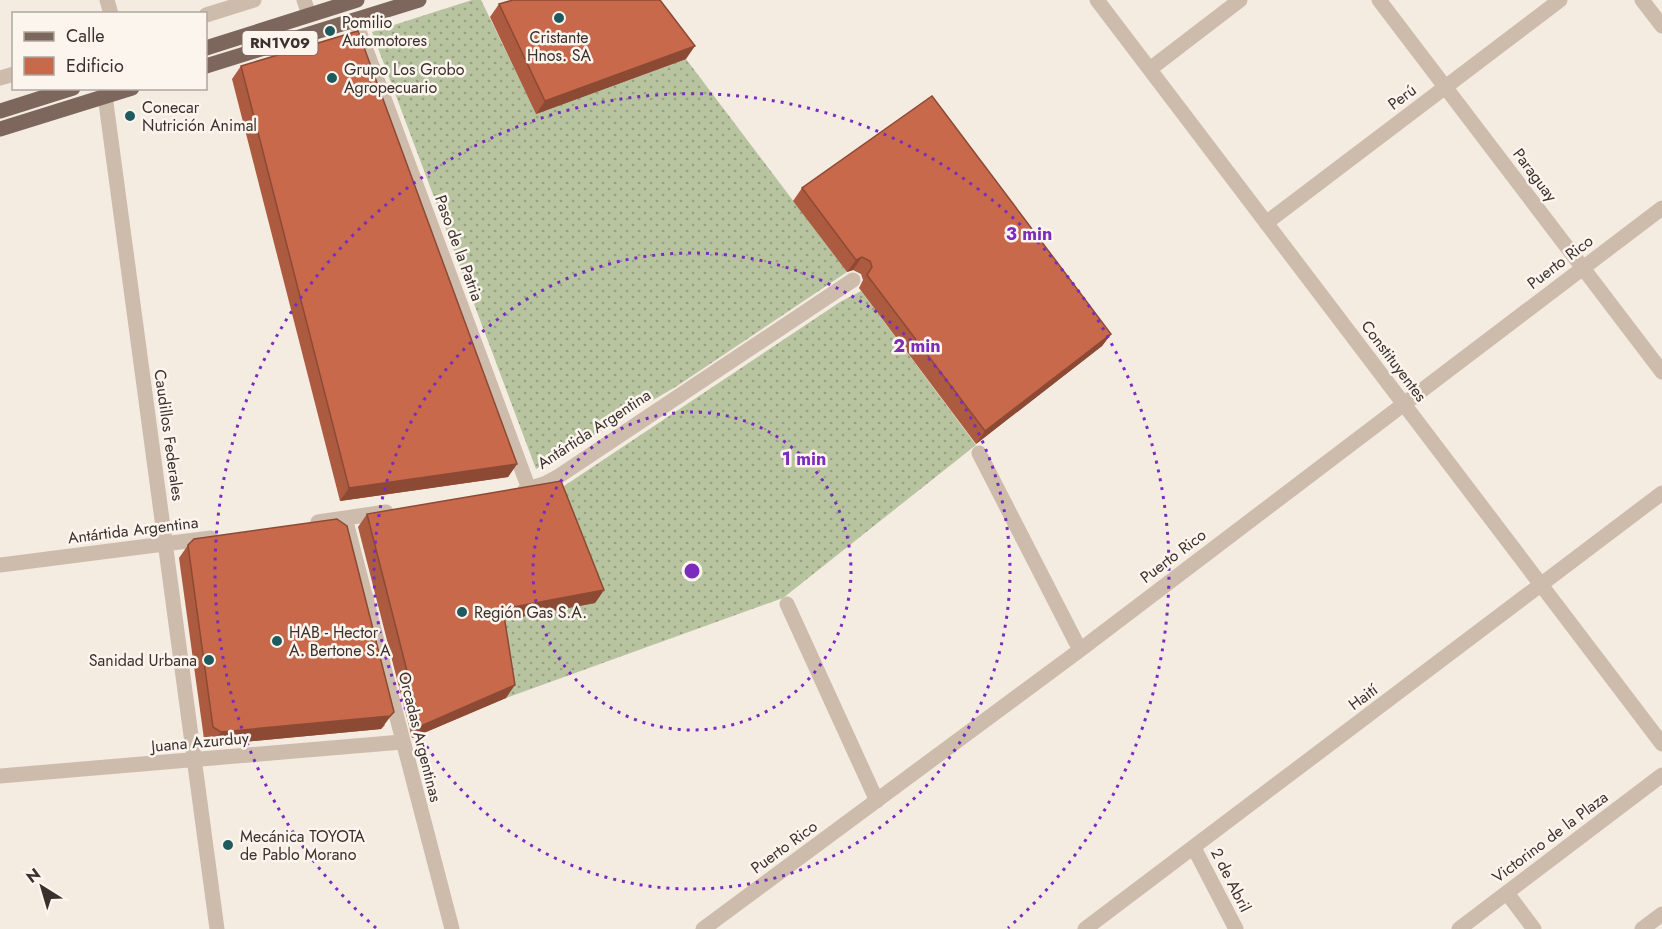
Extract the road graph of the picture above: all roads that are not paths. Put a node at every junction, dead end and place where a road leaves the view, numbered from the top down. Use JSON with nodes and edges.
{"nodes":[{"id":1,"x":254,"y":0,"type":"edge"},
{"id":2,"x":357,"y":0,"type":"edge"},
{"id":3,"x":419,"y":0,"type":"edge"},
{"id":4,"x":1097,"y":0,"type":"edge"},
{"id":5,"x":1240,"y":0,"type":"edge"},
{"id":6,"x":1379,"y":0,"type":"edge"},
{"id":7,"x":1560,"y":0,"type":"edge"},
{"id":8,"x":1642,"y":0,"type":"edge"},
{"id":9,"x":307,"y":8,"type":"edge"},
{"id":10,"x":207,"y":15,"type":"edge"},
{"id":11,"x":355,"y":20,"type":"junction"},
{"id":12,"x":1662,"y":27,"type":"edge"},
{"id":13,"x":207,"y":48,"type":"edge"},
{"id":14,"x":207,"y":66,"type":"edge"},
{"id":15,"x":1150,"y":69,"type":"junction"},
{"id":16,"x":1445,"y":87,"type":"junction"},
{"id":17,"x":67,"y":90,"type":"edge"},
{"id":18,"x":121,"y":90,"type":"edge"},
{"id":19,"x":105,"y":93,"type":"edge"},
{"id":20,"x":0,"y":111,"type":"edge"},
{"id":21,"x":0,"y":129,"type":"edge"},
{"id":22,"x":1662,"y":208,"type":"edge"},
{"id":23,"x":1266,"y":223,"type":"junction"},
{"id":24,"x":1583,"y":268,"type":"junction"},
{"id":25,"x":853,"y":280,"type":"dead end"},
{"id":26,"x":1662,"y":372,"type":"edge"},
{"id":27,"x":1404,"y":404,"type":"junction"},
{"id":28,"x":979,"y":453,"type":"dead end"},
{"id":29,"x":529,"y":489,"type":"junction"},
{"id":30,"x":1662,"y":492,"type":"edge"},
{"id":31,"x":505,"y":494,"type":"edge"},
{"id":32,"x":403,"y":510,"type":"edge"},
{"id":33,"x":345,"y":518,"type":"junction"},
{"id":34,"x":300,"y":525,"type":"edge"},
{"id":35,"x":222,"y":536,"type":"edge"},
{"id":36,"x":165,"y":545,"type":"junction"},
{"id":37,"x":0,"y":565,"type":"edge"},
{"id":38,"x":1541,"y":584,"type":"junction"},
{"id":39,"x":787,"y":604,"type":"dead end"},
{"id":40,"x":1080,"y":650,"type":"junction"},
{"id":41,"x":402,"y":742,"type":"junction"},
{"id":42,"x":1662,"y":744,"type":"edge"},
{"id":43,"x":195,"y":761,"type":"junction"},
{"id":44,"x":1662,"y":774,"type":"edge"},
{"id":45,"x":0,"y":776,"type":"edge"},
{"id":46,"x":877,"y":801,"type":"junction"},
{"id":47,"x":1194,"y":848,"type":"junction"},
{"id":48,"x":1507,"y":893,"type":"junction"},
{"id":49,"x":1662,"y":914,"type":"edge"},
{"id":50,"x":1088,"y":928,"type":"edge"},
{"id":51,"x":217,"y":929,"type":"edge"},
{"id":52,"x":452,"y":929,"type":"edge"},
{"id":53,"x":703,"y":929,"type":"edge"},
{"id":54,"x":1236,"y":929,"type":"edge"},
{"id":55,"x":1459,"y":929,"type":"edge"},
{"id":56,"x":1534,"y":929,"type":"edge"},
{"id":57,"x":1642,"y":929,"type":"edge"}],
"edges":[{"from":1,"to":10,"type":"street"},
{"from":2,"to":9,"type":"main road","number":"RN1V09"},
{"from":3,"to":11,"type":"main road","number":"RN1V09"},
{"from":4,"to":15,"type":"street","name":"Constituyentes"},
{"from":5,"to":15,"type":"street"},
{"from":6,"to":16,"type":"street","name":"Paraguay"},
{"from":7,"to":16,"type":"street","name":"Perú"},
{"from":8,"to":12,"type":"street"},
{"from":9,"to":13,"type":"main road","number":"RN1V09"},
{"from":11,"to":14,"type":"main road","number":"RN1V09"},
{"from":11,"to":29,"type":"street","name":"Paso de la Patria"},
{"from":15,"to":23,"type":"street","name":"Constituyentes"},
{"from":16,"to":23,"type":"street","name":"Perú"},
{"from":16,"to":24,"type":"street","name":"Paraguay"},
{"from":17,"to":20,"type":"main road"},
{"from":18,"to":19,"type":"main road"},
{"from":19,"to":21,"type":"main road"},
{"from":19,"to":36,"type":"street","name":"Caudillos Federales"},
{"from":22,"to":24,"type":"street","name":"Puerto Rico"},
{"from":23,"to":27,"type":"street","name":"Constituyentes"},
{"from":24,"to":26,"type":"street","name":"Paraguay"},
{"from":24,"to":27,"type":"street","name":"Puerto Rico"},
{"from":25,"to":29,"type":"street","name":"Antártida Argentina"},
{"from":27,"to":38,"type":"street","name":"Constituyentes"},
{"from":27,"to":40,"type":"street","name":"Puerto Rico"},
{"from":28,"to":40,"type":"street"},
{"from":29,"to":31,"type":"street","name":"Antártida Argentina"},
{"from":30,"to":38,"type":"street","name":"Haití"},
{"from":32,"to":33,"type":"street"},
{"from":33,"to":34,"type":"street"},
{"from":33,"to":41,"type":"street","name":"Orcadas Argentinas"},
{"from":35,"to":36,"type":"street","name":"Antártida Argentina"},
{"from":36,"to":37,"type":"street","name":"Antártida Argentina"},
{"from":36,"to":43,"type":"street","name":"Caudillos Federales"},
{"from":38,"to":42,"type":"street","name":"Constituyentes"},
{"from":38,"to":47,"type":"street","name":"Haití"},
{"from":39,"to":46,"type":"street"},
{"from":40,"to":46,"type":"street","name":"Puerto Rico"},
{"from":41,"to":43,"type":"street","name":"Juana Azurduy"},
{"from":41,"to":52,"type":"street","name":"Orcadas Argentinas"},
{"from":43,"to":45,"type":"street","name":"Juana Azurduy"},
{"from":43,"to":51,"type":"street","name":"Caudillos Federales"},
{"from":44,"to":48,"type":"street","name":"Victorino de la Plaza"},
{"from":46,"to":53,"type":"street","name":"Puerto Rico"},
{"from":47,"to":50,"type":"street","name":"Haití"},
{"from":47,"to":54,"type":"street","name":"2 de Abril"},
{"from":48,"to":55,"type":"street","name":"Victorino de la Plaza"},
{"from":48,"to":56,"type":"street"},
{"from":49,"to":57,"type":"street"}]}
